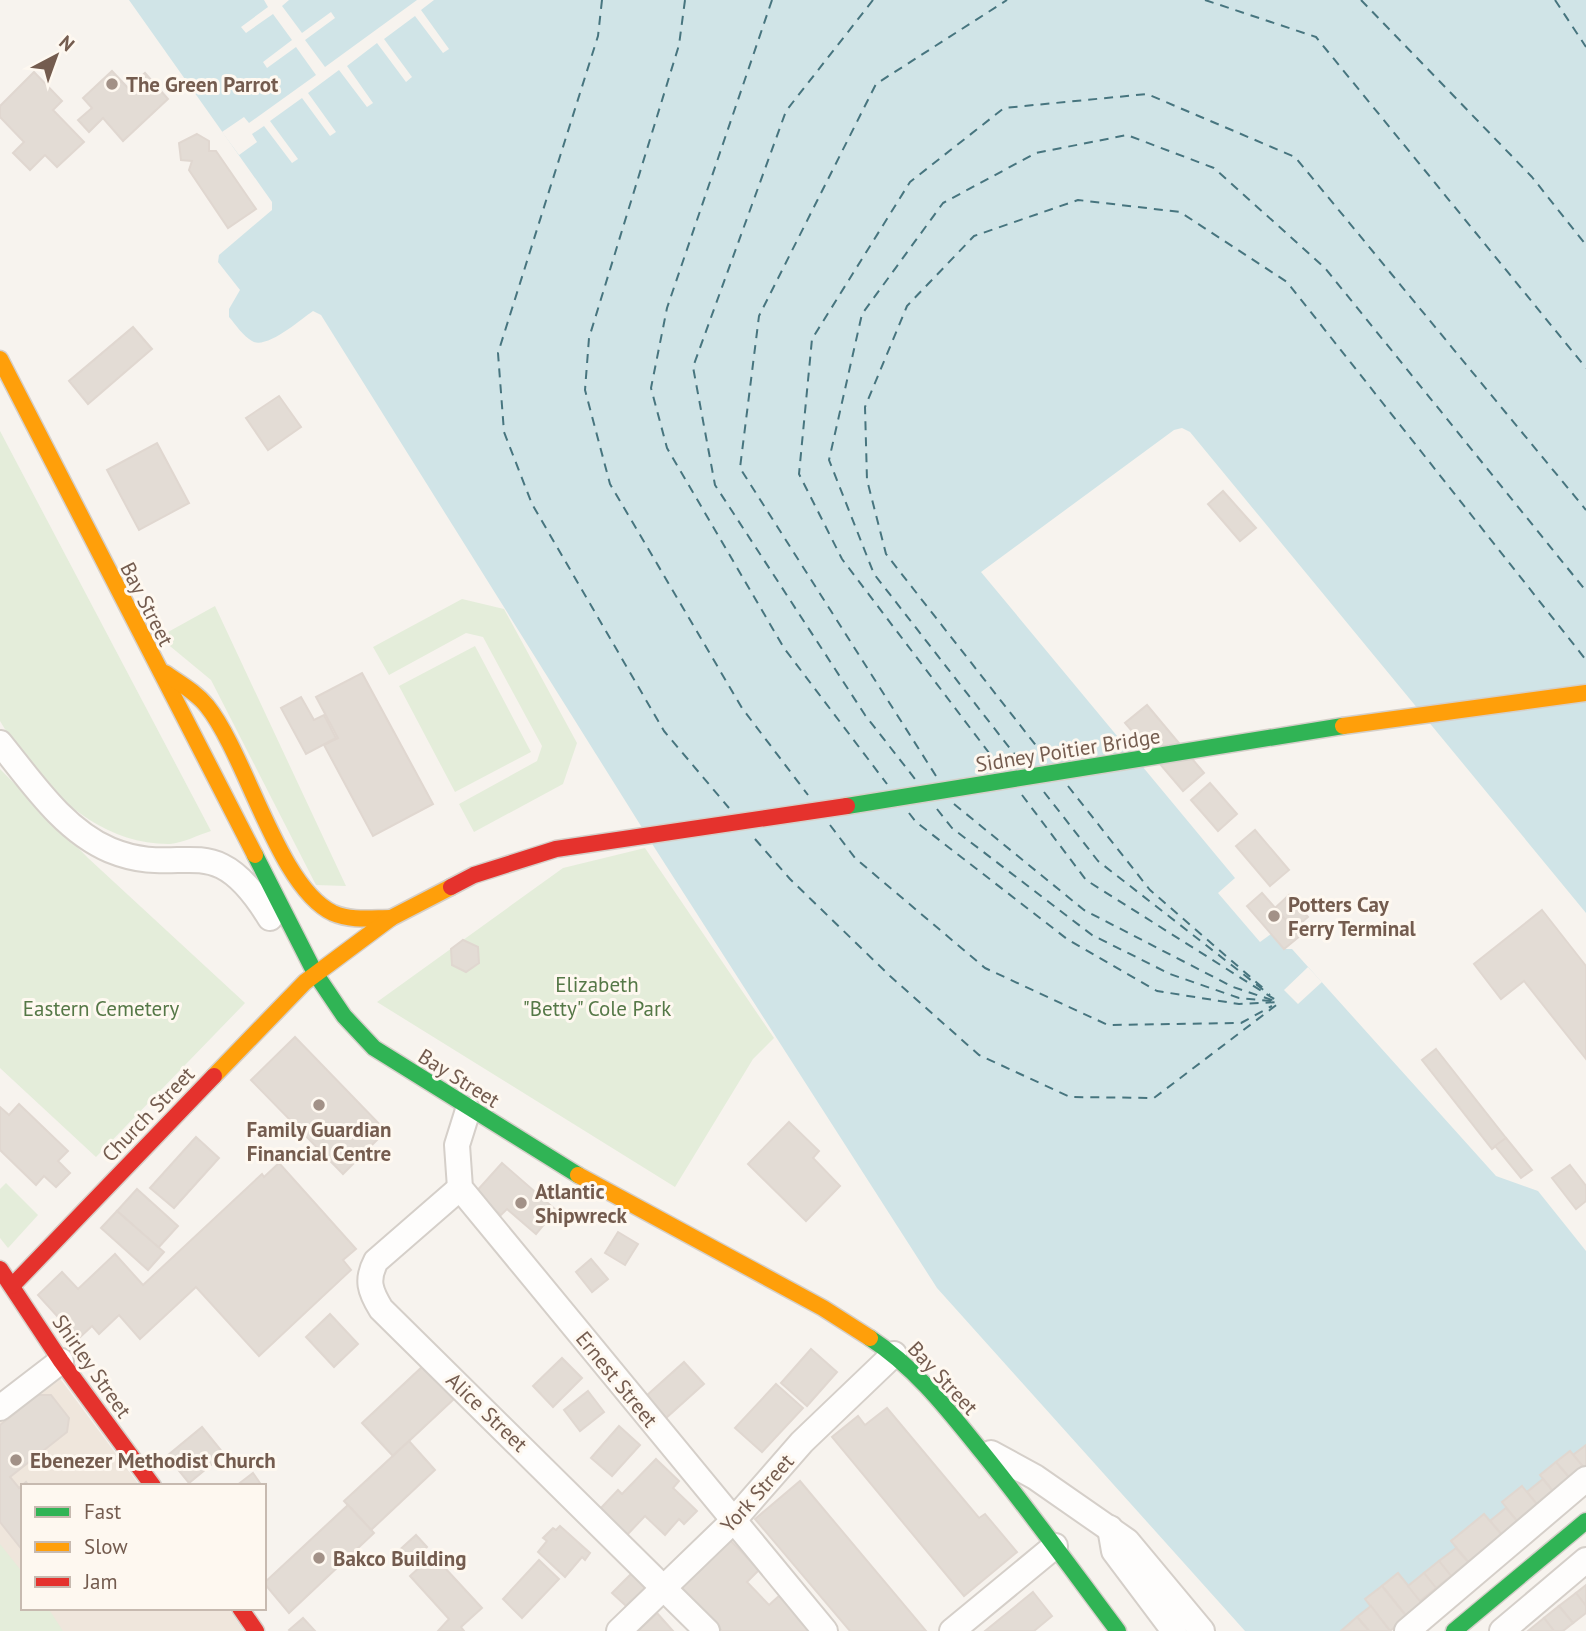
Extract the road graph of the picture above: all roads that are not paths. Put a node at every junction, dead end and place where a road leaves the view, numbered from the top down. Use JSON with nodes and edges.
{"nodes":[{"id":1,"x":0,"y":359,"type":"edge"},
{"id":2,"x":155,"y":666,"type":"junction"},
{"id":3,"x":1586,"y":693,"type":"edge"},
{"id":4,"x":0,"y":743,"type":"edge"},
{"id":5,"x":391,"y":918,"type":"junction"},
{"id":6,"x":310,"y":978,"type":"junction"},
{"id":7,"x":468,"y":1110,"type":"junction"},
{"id":8,"x":460,"y":1188,"type":"junction"},
{"id":9,"x":0,"y":1269,"type":"edge"},
{"id":10,"x":12,"y":1286,"type":"junction"},
{"id":11,"x":894,"y":1354,"type":"junction"},
{"id":12,"x":61,"y":1361,"type":"junction"},
{"id":13,"x":0,"y":1408,"type":"edge"},
{"id":14,"x":975,"y":1444,"type":"junction"},
{"id":15,"x":1586,"y":1479,"type":"edge"},
{"id":16,"x":152,"y":1484,"type":"edge"},
{"id":17,"x":733,"y":1521,"type":"junction"},
{"id":18,"x":1586,"y":1521,"type":"edge"},
{"id":19,"x":1110,"y":1528,"type":"junction"},
{"id":20,"x":1055,"y":1546,"type":"junction"},
{"id":21,"x":1586,"y":1560,"type":"edge"},
{"id":22,"x":665,"y":1587,"type":"junction"},
{"id":23,"x":241,"y":1610,"type":"edge"},
{"id":24,"x":256,"y":1631,"type":"edge"},
{"id":25,"x":619,"y":1631,"type":"edge"},
{"id":26,"x":707,"y":1631,"type":"edge"},
{"id":27,"x":825,"y":1631,"type":"edge"},
{"id":28,"x":952,"y":1631,"type":"edge"},
{"id":29,"x":1118,"y":1631,"type":"edge"},
{"id":30,"x":1174,"y":1631,"type":"edge"},
{"id":31,"x":1202,"y":1631,"type":"edge"},
{"id":32,"x":1407,"y":1631,"type":"edge"},
{"id":33,"x":1454,"y":1631,"type":"edge"},
{"id":34,"x":1502,"y":1631,"type":"edge"}],
"edges":[{"from":1,"to":2,"type":"main road","name":"Bay Street"},
{"from":2,"to":5,"type":"main road"},
{"from":2,"to":6,"type":"main road","name":"Bay Street"},
{"from":3,"to":5,"type":"main road","name":"Sidney Poitier Bridge"},
{"from":4,"to":6,"type":"street"},
{"from":5,"to":6,"type":"main road","name":"Church Street"},
{"from":6,"to":7,"type":"main road","name":"Bay Street"},
{"from":6,"to":10,"type":"main road","name":"Church Street"},
{"from":7,"to":8,"type":"street"},
{"from":7,"to":11,"type":"main road","name":"Bay Street"},
{"from":8,"to":17,"type":"street","name":"Ernest Street"},
{"from":8,"to":22,"type":"street","name":"Alice Street"},
{"from":9,"to":10,"type":"main road","name":"Shirley Street"},
{"from":10,"to":12,"type":"main road","name":"Shirley Street"},
{"from":11,"to":14,"type":"main road","name":"Bay Street"},
{"from":11,"to":17,"type":"street","name":"York Street"},
{"from":12,"to":13,"type":"street"},
{"from":12,"to":16,"type":"main road","name":"Shirley Street"},
{"from":14,"to":19,"type":"street"},
{"from":14,"to":20,"type":"main road","name":"Bay Street"},
{"from":15,"to":32,"type":"street"},
{"from":17,"to":22,"type":"street","name":"York Street"},
{"from":17,"to":27,"type":"street","name":"Ernest Street"},
{"from":18,"to":33,"type":"main road"},
{"from":19,"to":30,"type":"street"},
{"from":19,"to":31,"type":"street"},
{"from":20,"to":28,"type":"street"},
{"from":20,"to":29,"type":"main road","name":"Bay Street"},
{"from":21,"to":34,"type":"street"},
{"from":22,"to":25,"type":"street","name":"York Street"},
{"from":22,"to":26,"type":"street","name":"Alice Street"},
{"from":23,"to":24,"type":"main road"}]}
